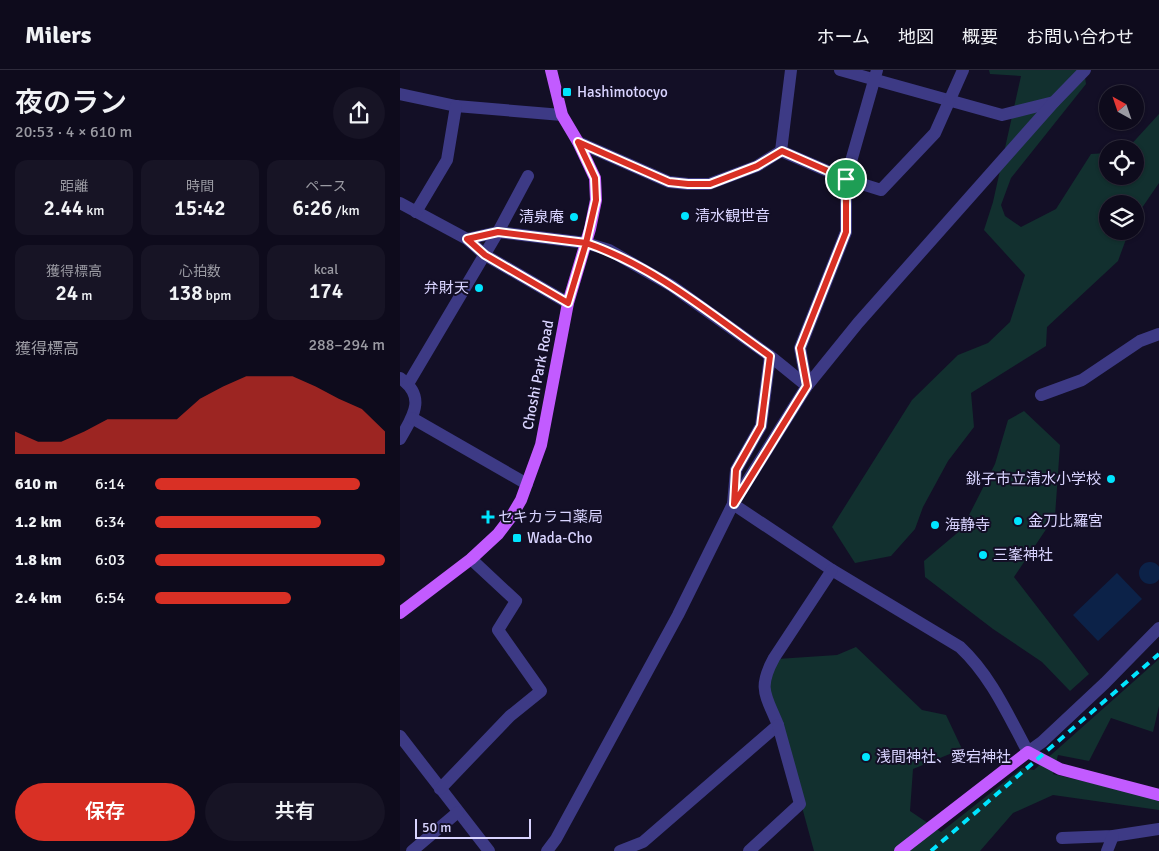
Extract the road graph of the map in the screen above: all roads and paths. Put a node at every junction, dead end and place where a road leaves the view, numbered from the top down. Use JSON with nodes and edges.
{"nodes":[{"id":1,"x":551,"y":70,"type":"edge"},
{"id":2,"x":791,"y":70,"type":"edge"},
{"id":3,"x":840,"y":70,"type":"edge"},
{"id":4,"x":963,"y":70,"type":"edge"},
{"id":5,"x":1085,"y":70,"type":"edge"},
{"id":6,"x":875,"y":75,"type":"edge"},
{"id":7,"x":400,"y":94,"type":"edge"},
{"id":8,"x":948,"y":100,"type":"junction"},
{"id":9,"x":1054,"y":102,"type":"junction"},
{"id":10,"x":456,"y":106,"type":"junction"},
{"id":11,"x":562,"y":115,"type":"junction"},
{"id":12,"x":578,"y":142,"type":"junction"},
{"id":13,"x":782,"y":151,"type":"junction"},
{"id":14,"x":528,"y":176,"type":"dead end"},
{"id":15,"x":846,"y":179,"type":"junction"},
{"id":16,"x":400,"y":203,"type":"edge"},
{"id":17,"x":416,"y":212,"type":"junction"},
{"id":18,"x":498,"y":232,"type":"junction"},
{"id":19,"x":467,"y":239,"type":"junction"},
{"id":20,"x":586,"y":243,"type":"junction"},
{"id":21,"x":485,"y":255,"type":"junction"},
{"id":22,"x":568,"y":303,"type":"junction"},
{"id":23,"x":1159,"y":334,"type":"edge"},
{"id":24,"x":770,"y":356,"type":"junction"},
{"id":25,"x":404,"y":381,"type":"edge"},
{"id":26,"x":807,"y":386,"type":"junction"},
{"id":27,"x":1041,"y":395,"type":"dead end"},
{"id":28,"x":412,"y":418,"type":"junction"},
{"id":29,"x":400,"y":439,"type":"edge"},
{"id":30,"x":527,"y":484,"type":"junction"},
{"id":31,"x":734,"y":504,"type":"junction"},
{"id":32,"x":471,"y":559,"type":"junction"},
{"id":33,"x":832,"y":570,"type":"junction"},
{"id":34,"x":401,"y":610,"type":"edge"},
{"id":35,"x":1159,"y":628,"type":"edge"},
{"id":36,"x":778,"y":725,"type":"junction"},
{"id":37,"x":400,"y":736,"type":"edge"},
{"id":38,"x":1028,"y":752,"type":"junction"},
{"id":39,"x":440,"y":789,"type":"junction"},
{"id":40,"x":1159,"y":794,"type":"edge"},
{"id":41,"x":458,"y":812,"type":"junction"},
{"id":42,"x":1159,"y":829,"type":"edge"},
{"id":43,"x":1113,"y":836,"type":"junction"},
{"id":44,"x":1062,"y":838,"type":"dead end"},
{"id":45,"x":645,"y":847,"type":"edge"},
{"id":46,"x":412,"y":851,"type":"edge"},
{"id":47,"x":489,"y":851,"type":"edge"},
{"id":48,"x":547,"y":851,"type":"edge"},
{"id":49,"x":620,"y":851,"type":"edge"},
{"id":50,"x":749,"y":851,"type":"edge"},
{"id":51,"x":900,"y":851,"type":"edge"},
{"id":52,"x":1107,"y":851,"type":"edge"}],
"edges":[{"from":1,"to":11,"type":"main road","name":"Choshi Park Road"},
{"from":2,"to":13,"type":"street"},
{"from":3,"to":6,"type":"street"},
{"from":4,"to":8,"type":"street"},
{"from":5,"to":9,"type":"street"},
{"from":6,"to":8,"type":"street"},
{"from":6,"to":15,"type":"street"},
{"from":7,"to":10,"type":"street"},
{"from":8,"to":9,"type":"street"},
{"from":8,"to":15,"type":"street"},
{"from":9,"to":26,"type":"street"},
{"from":10,"to":11,"type":"street"},
{"from":10,"to":17,"type":"street"},
{"from":11,"to":12,"type":"main road","name":"Choshi Park Road"},
{"from":12,"to":13,"type":"street"},
{"from":12,"to":20,"type":"main road","name":"Choshi Park Road"},
{"from":13,"to":15,"type":"street"},
{"from":14,"to":18,"type":"street"},
{"from":15,"to":26,"type":"street"},
{"from":16,"to":17,"type":"street"},
{"from":17,"to":19,"type":"street"},
{"from":18,"to":19,"type":"street"},
{"from":18,"to":20,"type":"street"},
{"from":18,"to":21,"type":"street"},
{"from":19,"to":21,"type":"street"},
{"from":20,"to":22,"type":"main road","name":"Choshi Park Road"},
{"from":20,"to":24,"type":"street"},
{"from":21,"to":22,"type":"street"},
{"from":21,"to":25,"type":"street"},
{"from":22,"to":30,"type":"main road","name":"Choshi Park Road"},
{"from":23,"to":27,"type":"street"},
{"from":24,"to":26,"type":"street"},
{"from":24,"to":31,"type":"street"},
{"from":25,"to":28,"type":"street"},
{"from":26,"to":31,"type":"street"},
{"from":28,"to":29,"type":"street"},
{"from":28,"to":30,"type":"street"},
{"from":30,"to":32,"type":"main road","name":"Choshi Park Road"},
{"from":31,"to":33,"type":"street"},
{"from":31,"to":48,"type":"street"},
{"from":32,"to":34,"type":"main road","name":"Choshi Park Road"},
{"from":32,"to":39,"type":"street"},
{"from":33,"to":36,"type":"street"},
{"from":33,"to":38,"type":"street"},
{"from":35,"to":38,"type":"street"},
{"from":36,"to":45,"type":"street"},
{"from":36,"to":50,"type":"street"},
{"from":37,"to":39,"type":"street"},
{"from":38,"to":40,"type":"main road"},
{"from":38,"to":51,"type":"main road"},
{"from":39,"to":41,"type":"street"},
{"from":41,"to":46,"type":"street"},
{"from":41,"to":47,"type":"street"},
{"from":42,"to":43,"type":"street"},
{"from":43,"to":44,"type":"street"},
{"from":43,"to":52,"type":"street"},
{"from":45,"to":49,"type":"street"}]}
